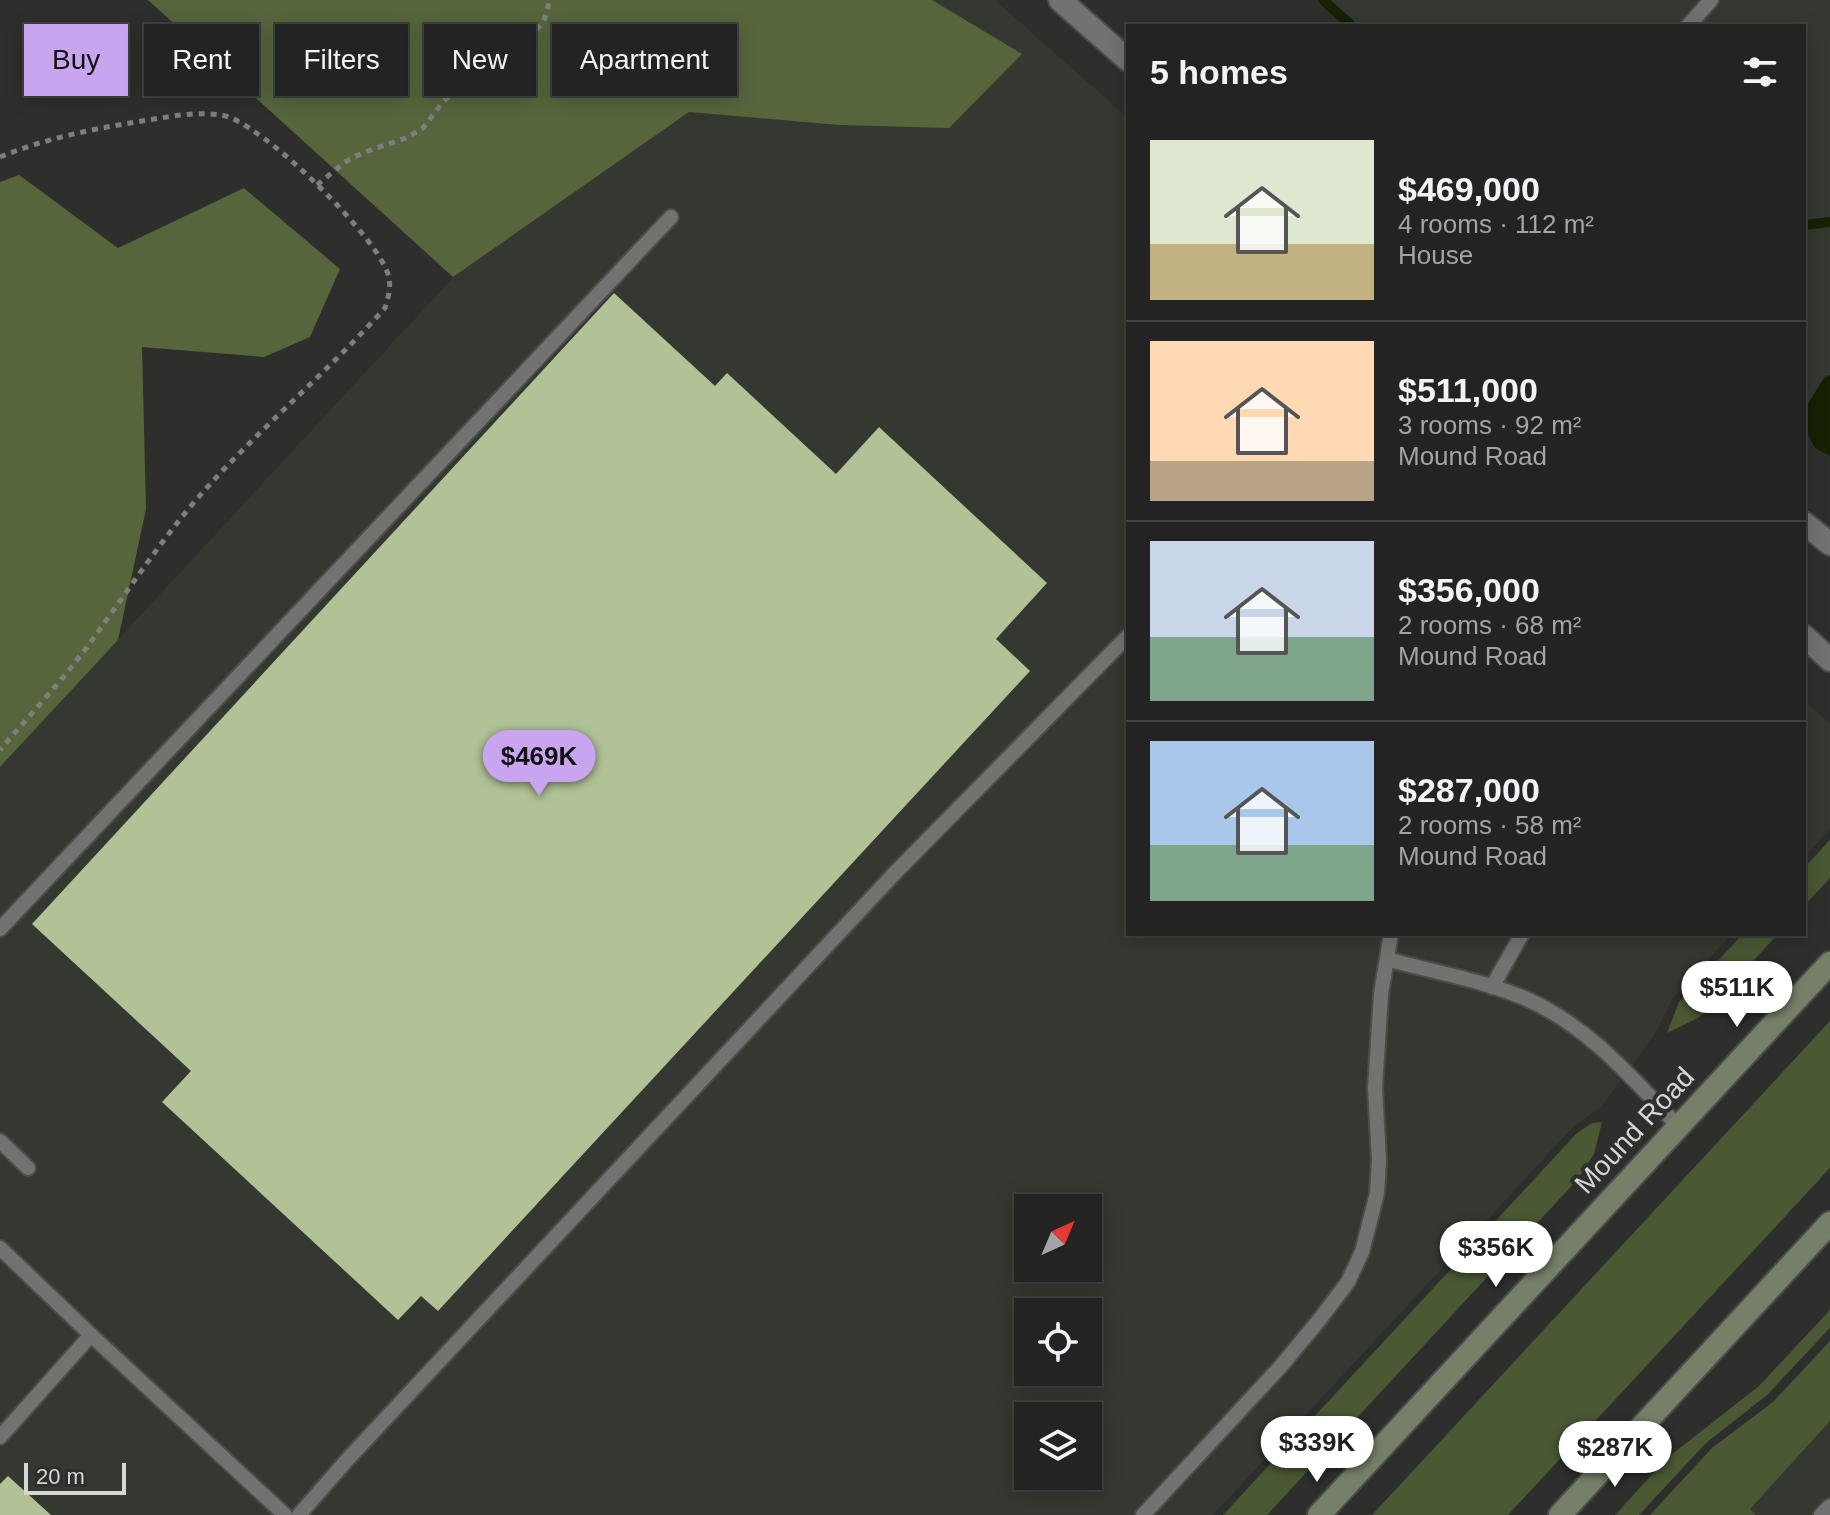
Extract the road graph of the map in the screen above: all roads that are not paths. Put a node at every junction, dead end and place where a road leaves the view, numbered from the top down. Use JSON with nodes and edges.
{"nodes":[{"id":1,"x":1060,"y":0,"type":"edge"},
{"id":2,"x":1711,"y":0,"type":"edge"},
{"id":3,"x":1690,"y":24,"type":"edge"},
{"id":4,"x":1126,"y":58,"type":"edge"},
{"id":5,"x":671,"y":217,"type":"dead end"},
{"id":6,"x":1806,"y":525,"type":"edge"},
{"id":7,"x":1830,"y":544,"type":"edge"},
{"id":8,"x":1126,"y":638,"type":"edge"},
{"id":9,"x":1806,"y":638,"type":"edge"},
{"id":10,"x":1830,"y":660,"type":"edge"},
{"id":11,"x":0,"y":929,"type":"edge"},
{"id":12,"x":1391,"y":936,"type":"edge"},
{"id":13,"x":1521,"y":936,"type":"edge"},
{"id":14,"x":1387,"y":959,"type":"junction"},
{"id":15,"x":1830,"y":963,"type":"edge"},
{"id":16,"x":1492,"y":987,"type":"junction"},
{"id":17,"x":1678,"y":1126,"type":"junction"},
{"id":18,"x":0,"y":1141,"type":"edge"},
{"id":19,"x":28,"y":1168,"type":"dead end"},
{"id":20,"x":1830,"y":1223,"type":"edge"},
{"id":21,"x":0,"y":1248,"type":"edge"},
{"id":22,"x":91,"y":1335,"type":"junction"},
{"id":23,"x":0,"y":1437,"type":"edge"},
{"id":24,"x":1830,"y":1506,"type":"edge"},
{"id":25,"x":285,"y":1515,"type":"edge"},
{"id":26,"x":299,"y":1515,"type":"edge"},
{"id":27,"x":1143,"y":1515,"type":"edge"},
{"id":28,"x":1319,"y":1515,"type":"edge"},
{"id":29,"x":1560,"y":1515,"type":"edge"},
{"id":30,"x":1821,"y":1515,"type":"edge"}],
"edges":[{"from":1,"to":4,"type":"street"},
{"from":2,"to":3,"type":"lane"},
{"from":5,"to":11,"type":"lane"},
{"from":6,"to":7,"type":"street"},
{"from":8,"to":26,"type":"lane"},
{"from":9,"to":10,"type":"street"},
{"from":12,"to":14,"type":"lane"},
{"from":13,"to":16,"type":"lane"},
{"from":14,"to":16,"type":"lane"},
{"from":14,"to":27,"type":"lane"},
{"from":15,"to":17,"type":"main road","name":"Mound Road"},
{"from":16,"to":17,"type":"lane"},
{"from":17,"to":28,"type":"main road","name":"Mound Road"},
{"from":18,"to":19,"type":"lane"},
{"from":20,"to":29,"type":"main road"},
{"from":21,"to":22,"type":"lane"},
{"from":22,"to":23,"type":"lane"},
{"from":22,"to":25,"type":"lane"},
{"from":24,"to":30,"type":"lane"}]}
